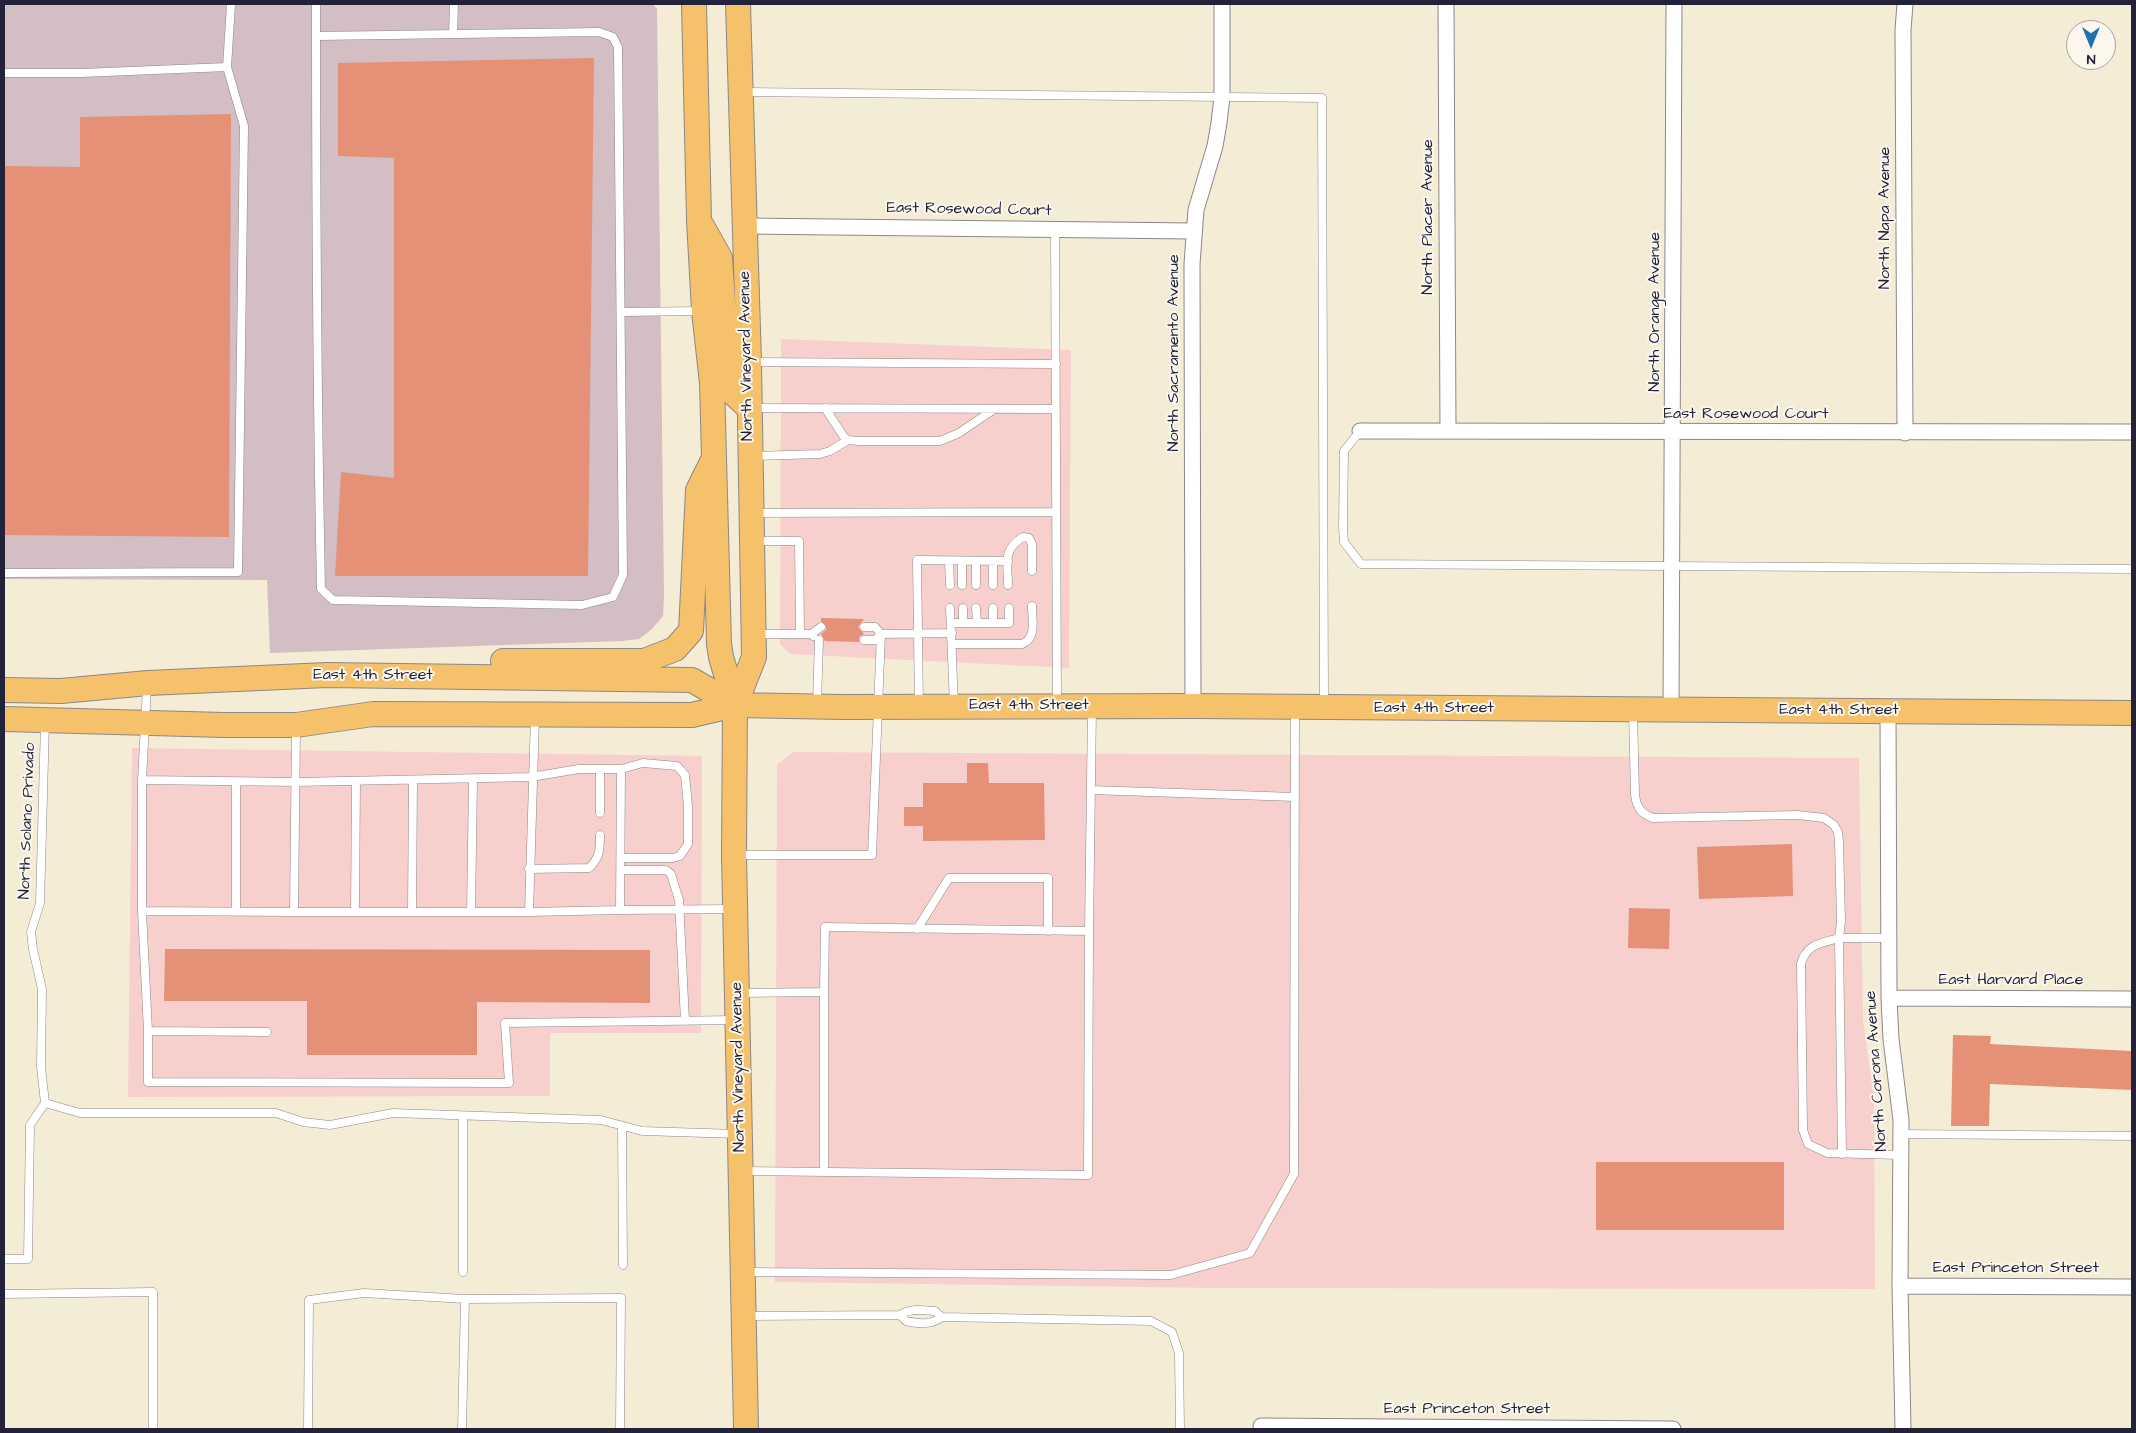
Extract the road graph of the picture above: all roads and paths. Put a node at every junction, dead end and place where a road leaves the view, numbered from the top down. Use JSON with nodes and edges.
{"nodes":[{"id":1,"x":231,"y":4,"type":"edge"},
{"id":2,"x":316,"y":4,"type":"edge"},
{"id":3,"x":454,"y":4,"type":"edge"},
{"id":4,"x":694,"y":4,"type":"edge"},
{"id":5,"x":738,"y":4,"type":"edge"},
{"id":6,"x":1222,"y":4,"type":"edge"},
{"id":7,"x":1446,"y":4,"type":"edge"},
{"id":8,"x":1674,"y":4,"type":"edge"},
{"id":9,"x":1905,"y":4,"type":"edge"},
{"id":10,"x":454,"y":34,"type":"junction"},
{"id":11,"x":316,"y":36,"type":"junction"},
{"id":12,"x":227,"y":68,"type":"junction"},
{"id":13,"x":4,"y":73,"type":"edge"},
{"id":14,"x":741,"y":92,"type":"junction"},
{"id":15,"x":1222,"y":97,"type":"junction"},
{"id":16,"x":699,"y":220,"type":"junction"},
{"id":17,"x":744,"y":226,"type":"junction"},
{"id":18,"x":1055,"y":229,"type":"junction"},
{"id":19,"x":1193,"y":231,"type":"junction"},
{"id":20,"x":704,"y":311,"type":"junction"},
{"id":21,"x":622,"y":312,"type":"junction"},
{"id":22,"x":749,"y":362,"type":"junction"},
{"id":23,"x":1056,"y":364,"type":"junction"},
{"id":24,"x":749,"y":408,"type":"junction"},
{"id":25,"x":825,"y":408,"type":"junction"},
{"id":26,"x":994,"y":409,"type":"junction"},
{"id":27,"x":1056,"y":409,"type":"junction"},
{"id":28,"x":1360,"y":431,"type":"joint"},
{"id":29,"x":1448,"y":431,"type":"junction"},
{"id":30,"x":2132,"y":432,"type":"edge"},
{"id":31,"x":1673,"y":433,"type":"junction"},
{"id":32,"x":1905,"y":433,"type":"junction"},
{"id":33,"x":848,"y":440,"type":"junction"},
{"id":34,"x":750,"y":456,"type":"junction"},
{"id":35,"x":714,"y":458,"type":"junction"},
{"id":36,"x":1056,"y":512,"type":"junction"},
{"id":37,"x":751,"y":513,"type":"junction"},
{"id":38,"x":751,"y":541,"type":"junction"},
{"id":39,"x":949,"y":561,"type":"junction"},
{"id":40,"x":962,"y":561,"type":"junction"},
{"id":41,"x":976,"y":561,"type":"junction"},
{"id":42,"x":993,"y":561,"type":"junction"},
{"id":43,"x":1008,"y":561,"type":"junction"},
{"id":44,"x":1672,"y":566,"type":"junction"},
{"id":45,"x":2132,"y":569,"type":"edge"},
{"id":46,"x":1032,"y":571,"type":"dead end"},
{"id":47,"x":4,"y":573,"type":"edge"},
{"id":48,"x":950,"y":585,"type":"dead end"},
{"id":49,"x":962,"y":585,"type":"dead end"},
{"id":50,"x":976,"y":585,"type":"dead end"},
{"id":51,"x":993,"y":585,"type":"dead end"},
{"id":52,"x":1008,"y":585,"type":"dead end"},
{"id":53,"x":1032,"y":606,"type":"dead end"},
{"id":54,"x":950,"y":608,"type":"dead end"},
{"id":55,"x":963,"y":608,"type":"dead end"},
{"id":56,"x":976,"y":608,"type":"dead end"},
{"id":57,"x":993,"y":608,"type":"dead end"},
{"id":58,"x":1009,"y":608,"type":"dead end"},
{"id":59,"x":977,"y":622,"type":"junction"},
{"id":60,"x":951,"y":623,"type":"junction"},
{"id":61,"x":963,"y":623,"type":"junction"},
{"id":62,"x":993,"y":623,"type":"junction"},
{"id":63,"x":821,"y":627,"type":"dead end"},
{"id":64,"x":864,"y":627,"type":"dead end"},
{"id":65,"x":952,"y":633,"type":"junction"},
{"id":66,"x":753,"y":634,"type":"junction"},
{"id":67,"x":800,"y":634,"type":"junction"},
{"id":68,"x":811,"y":634,"type":"junction"},
{"id":69,"x":881,"y":634,"type":"junction"},
{"id":70,"x":919,"y":634,"type":"junction"},
{"id":71,"x":864,"y":640,"type":"dead end"},
{"id":72,"x":952,"y":644,"type":"junction"},
{"id":73,"x":356,"y":675,"type":"junction"},
{"id":74,"x":148,"y":683,"type":"junction"},
{"id":75,"x":4,"y":690,"type":"edge"},
{"id":76,"x":736,"y":705,"type":"junction"},
{"id":77,"x":1092,"y":706,"type":"junction"},
{"id":78,"x":1193,"y":706,"type":"junction"},
{"id":79,"x":817,"y":707,"type":"junction"},
{"id":80,"x":876,"y":707,"type":"junction"},
{"id":81,"x":919,"y":707,"type":"junction"},
{"id":82,"x":954,"y":707,"type":"junction"},
{"id":83,"x":1057,"y":707,"type":"junction"},
{"id":84,"x":1295,"y":708,"type":"junction"},
{"id":85,"x":1324,"y":708,"type":"junction"},
{"id":86,"x":1633,"y":710,"type":"junction"},
{"id":87,"x":1671,"y":710,"type":"junction"},
{"id":88,"x":1888,"y":711,"type":"junction"},
{"id":89,"x":2132,"y":713,"type":"edge"},
{"id":90,"x":535,"y":715,"type":"junction"},
{"id":91,"x":4,"y":718,"type":"edge"},
{"id":92,"x":45,"y":719,"type":"junction"},
{"id":93,"x":145,"y":721,"type":"junction"},
{"id":94,"x":296,"y":725,"type":"junction"},
{"id":95,"x":600,"y":769,"type":"junction"},
{"id":96,"x":621,"y":769,"type":"junction"},
{"id":97,"x":531,"y":778,"type":"junction"},
{"id":98,"x":473,"y":779,"type":"junction"},
{"id":99,"x":142,"y":780,"type":"junction"},
{"id":100,"x":413,"y":780,"type":"junction"},
{"id":101,"x":356,"y":781,"type":"junction"},
{"id":102,"x":236,"y":782,"type":"junction"},
{"id":103,"x":297,"y":782,"type":"junction"},
{"id":104,"x":1091,"y":790,"type":"junction"},
{"id":105,"x":1295,"y":797,"type":"junction"},
{"id":106,"x":600,"y":813,"type":"dead end"},
{"id":107,"x":600,"y":834,"type":"dead end"},
{"id":108,"x":734,"y":855,"type":"junction"},
{"id":109,"x":621,"y":858,"type":"junction"},
{"id":110,"x":529,"y":869,"type":"junction"},
{"id":111,"x":621,"y":870,"type":"junction"},
{"id":112,"x":680,"y":909,"type":"junction"},
{"id":113,"x":620,"y":910,"type":"junction"},
{"id":114,"x":735,"y":910,"type":"junction"},
{"id":115,"x":142,"y":911,"type":"junction"},
{"id":116,"x":236,"y":912,"type":"junction"},
{"id":117,"x":294,"y":912,"type":"junction"},
{"id":118,"x":355,"y":912,"type":"junction"},
{"id":119,"x":412,"y":912,"type":"junction"},
{"id":120,"x":471,"y":912,"type":"junction"},
{"id":121,"x":529,"y":912,"type":"junction"},
{"id":122,"x":917,"y":929,"type":"junction"},
{"id":123,"x":1048,"y":931,"type":"junction"},
{"id":124,"x":1089,"y":931,"type":"junction"},
{"id":125,"x":1839,"y":938,"type":"junction"},
{"id":126,"x":1889,"y":938,"type":"junction"},
{"id":127,"x":824,"y":992,"type":"junction"},
{"id":128,"x":737,"y":993,"type":"junction"},
{"id":129,"x":1889,"y":998,"type":"junction"},
{"id":130,"x":2132,"y":999,"type":"edge"},
{"id":131,"x":738,"y":1020,"type":"junction"},
{"id":132,"x":685,"y":1021,"type":"junction"},
{"id":133,"x":148,"y":1031,"type":"junction"},
{"id":134,"x":267,"y":1032,"type":"dead end"},
{"id":135,"x":44,"y":1103,"type":"junction"},
{"id":136,"x":463,"y":1116,"type":"junction"},
{"id":137,"x":622,"y":1126,"type":"junction"},
{"id":138,"x":740,"y":1134,"type":"junction"},
{"id":139,"x":1900,"y":1134,"type":"junction"},
{"id":140,"x":2132,"y":1136,"type":"edge"},
{"id":141,"x":1842,"y":1154,"type":"junction"},
{"id":142,"x":1900,"y":1155,"type":"junction"},
{"id":143,"x":741,"y":1171,"type":"junction"},
{"id":144,"x":824,"y":1171,"type":"junction"},
{"id":145,"x":4,"y":1259,"type":"edge"},
{"id":146,"x":623,"y":1266,"type":"dead end"},
{"id":147,"x":463,"y":1272,"type":"dead end"},
{"id":148,"x":743,"y":1272,"type":"junction"},
{"id":149,"x":1900,"y":1286,"type":"junction"},
{"id":150,"x":2132,"y":1287,"type":"edge"},
{"id":151,"x":4,"y":1294,"type":"edge"},
{"id":152,"x":465,"y":1299,"type":"junction"},
{"id":153,"x":900,"y":1315,"type":"junction"},
{"id":154,"x":744,"y":1316,"type":"junction"},
{"id":155,"x":942,"y":1317,"type":"junction"},
{"id":156,"x":1261,"y":1426,"type":"dead end"},
{"id":157,"x":153,"y":1429,"type":"edge"},
{"id":158,"x":308,"y":1429,"type":"edge"},
{"id":159,"x":462,"y":1429,"type":"edge"},
{"id":160,"x":620,"y":1429,"type":"edge"},
{"id":161,"x":746,"y":1429,"type":"edge"},
{"id":162,"x":1180,"y":1429,"type":"edge"},
{"id":163,"x":1672,"y":1429,"type":"edge"},
{"id":164,"x":1903,"y":1429,"type":"edge"}],
"edges":[{"from":1,"to":12,"type":"lane"},
{"from":2,"to":11,"type":"lane"},
{"from":3,"to":10,"type":"lane"},
{"from":4,"to":16,"type":"main road","name":"North Vineyard Avenue"},
{"from":5,"to":14,"type":"main road","name":"North Vineyard Avenue"},
{"from":6,"to":15,"type":"street","name":"North Sacramento Avenue"},
{"from":7,"to":29,"type":"street","name":"North Placer Avenue"},
{"from":8,"to":31,"type":"street","name":"North Orange Avenue"},
{"from":9,"to":32,"type":"street","name":"North Napa Avenue"},
{"from":10,"to":11,"type":"lane"},
{"from":10,"to":21,"type":"lane"},
{"from":11,"to":21,"type":"lane"},
{"from":12,"to":13,"type":"lane"},
{"from":12,"to":47,"type":"lane"},
{"from":14,"to":15,"type":"lane"},
{"from":14,"to":17,"type":"main road","name":"North Vineyard Avenue"},
{"from":15,"to":19,"type":"street","name":"North Sacramento Avenue"},
{"from":15,"to":85,"type":"lane"},
{"from":16,"to":20,"type":"main road","name":"North Vineyard Avenue"},
{"from":16,"to":24,"type":"main road"},
{"from":17,"to":18,"type":"street","name":"East Rosewood Court"},
{"from":17,"to":22,"type":"main road","name":"North Vineyard Avenue"},
{"from":18,"to":19,"type":"street","name":"East Rosewood Court"},
{"from":18,"to":23,"type":"lane"},
{"from":19,"to":78,"type":"street","name":"North Sacramento Avenue"},
{"from":20,"to":21,"type":"lane"},
{"from":20,"to":35,"type":"main road","name":"North Vineyard Avenue"},
{"from":22,"to":23,"type":"lane"},
{"from":22,"to":24,"type":"main road","name":"North Vineyard Avenue"},
{"from":23,"to":27,"type":"lane"},
{"from":24,"to":25,"type":"lane"},
{"from":24,"to":34,"type":"main road","name":"North Vineyard Avenue"},
{"from":25,"to":26,"type":"lane"},
{"from":25,"to":33,"type":"lane"},
{"from":26,"to":27,"type":"lane"},
{"from":26,"to":33,"type":"lane"},
{"from":27,"to":36,"type":"lane"},
{"from":28,"to":29,"type":"street","name":"East Rosewood Court"},
{"from":28,"to":44,"type":"lane"},
{"from":29,"to":31,"type":"street","name":"East Rosewood Court"},
{"from":30,"to":32,"type":"street","name":"East Rosewood Court"},
{"from":31,"to":32,"type":"street","name":"East Rosewood Court"},
{"from":31,"to":44,"type":"street","name":"North Orange Avenue"},
{"from":33,"to":34,"type":"lane"},
{"from":34,"to":37,"type":"main road","name":"North Vineyard Avenue"},
{"from":35,"to":73,"type":"main road"},
{"from":35,"to":76,"type":"main road","name":"North Vineyard Avenue"},
{"from":36,"to":37,"type":"lane"},
{"from":36,"to":83,"type":"lane"},
{"from":37,"to":38,"type":"main road","name":"North Vineyard Avenue"},
{"from":38,"to":66,"type":"main road","name":"North Vineyard Avenue"},
{"from":38,"to":67,"type":"lane"},
{"from":39,"to":40,"type":"lane"},
{"from":39,"to":48,"type":"lane"},
{"from":39,"to":70,"type":"lane"},
{"from":40,"to":41,"type":"lane"},
{"from":40,"to":49,"type":"lane"},
{"from":41,"to":42,"type":"lane"},
{"from":41,"to":50,"type":"lane"},
{"from":42,"to":43,"type":"lane"},
{"from":42,"to":51,"type":"lane"},
{"from":43,"to":46,"type":"lane"},
{"from":43,"to":52,"type":"lane"},
{"from":44,"to":45,"type":"lane"},
{"from":44,"to":87,"type":"street","name":"North Orange Avenue"},
{"from":53,"to":72,"type":"lane"},
{"from":54,"to":60,"type":"lane"},
{"from":55,"to":61,"type":"lane"},
{"from":56,"to":59,"type":"lane"},
{"from":57,"to":62,"type":"lane"},
{"from":58,"to":62,"type":"lane"},
{"from":59,"to":61,"type":"lane"},
{"from":59,"to":62,"type":"lane"},
{"from":60,"to":61,"type":"lane"},
{"from":60,"to":65,"type":"lane"},
{"from":63,"to":68,"type":"lane"},
{"from":64,"to":69,"type":"lane"},
{"from":65,"to":70,"type":"lane"},
{"from":65,"to":72,"type":"lane"},
{"from":66,"to":67,"type":"lane"},
{"from":66,"to":76,"type":"main road","name":"North Vineyard Avenue"},
{"from":67,"to":68,"type":"lane"},
{"from":68,"to":79,"type":"lane"},
{"from":69,"to":70,"type":"lane"},
{"from":69,"to":71,"type":"lane"},
{"from":69,"to":80,"type":"lane"},
{"from":70,"to":81,"type":"lane"},
{"from":72,"to":82,"type":"lane"},
{"from":73,"to":74,"type":"main road","name":"East 4th Street"},
{"from":73,"to":76,"type":"main road","name":"East 4th Street"},
{"from":74,"to":75,"type":"main road","name":"East 4th Street"},
{"from":74,"to":93,"type":"lane"},
{"from":76,"to":79,"type":"main road","name":"East 4th Street"},
{"from":76,"to":90,"type":"main road","name":"East 4th Street"},
{"from":76,"to":108,"type":"main road","name":"North Vineyard Avenue"},
{"from":77,"to":78,"type":"main road","name":"East 4th Street"},
{"from":77,"to":83,"type":"main road","name":"East 4th Street"},
{"from":77,"to":104,"type":"lane"},
{"from":78,"to":84,"type":"main road","name":"East 4th Street"},
{"from":79,"to":80,"type":"main road","name":"East 4th Street"},
{"from":80,"to":81,"type":"main road","name":"East 4th Street"},
{"from":80,"to":108,"type":"lane"},
{"from":81,"to":82,"type":"main road","name":"East 4th Street"},
{"from":82,"to":83,"type":"main road","name":"East 4th Street"},
{"from":84,"to":85,"type":"main road","name":"East 4th Street"},
{"from":84,"to":105,"type":"lane"},
{"from":85,"to":86,"type":"main road","name":"East 4th Street"},
{"from":86,"to":87,"type":"main road","name":"East 4th Street"},
{"from":86,"to":125,"type":"lane"},
{"from":87,"to":88,"type":"main road","name":"East 4th Street"},
{"from":88,"to":89,"type":"main road","name":"East 4th Street"},
{"from":88,"to":126,"type":"street","name":"North Corona Avenue"},
{"from":90,"to":94,"type":"main road","name":"East 4th Street"},
{"from":90,"to":97,"type":"lane"},
{"from":91,"to":92,"type":"main road","name":"East 4th Street"},
{"from":92,"to":93,"type":"main road","name":"East 4th Street"},
{"from":92,"to":135,"type":"lane","name":"North Solano Privado"},
{"from":93,"to":94,"type":"main road","name":"East 4th Street"},
{"from":93,"to":99,"type":"lane"},
{"from":94,"to":103,"type":"lane"},
{"from":95,"to":96,"type":"lane"},
{"from":95,"to":97,"type":"lane"},
{"from":95,"to":106,"type":"lane"},
{"from":96,"to":109,"type":"lane"},
{"from":96,"to":109,"type":"lane"},
{"from":97,"to":98,"type":"lane"},
{"from":97,"to":110,"type":"lane"},
{"from":98,"to":100,"type":"lane"},
{"from":98,"to":120,"type":"lane"},
{"from":99,"to":102,"type":"lane"},
{"from":99,"to":115,"type":"lane"},
{"from":100,"to":101,"type":"lane"},
{"from":100,"to":119,"type":"lane"},
{"from":101,"to":103,"type":"lane"},
{"from":101,"to":118,"type":"lane"},
{"from":102,"to":103,"type":"lane"},
{"from":102,"to":116,"type":"lane"},
{"from":103,"to":117,"type":"lane"},
{"from":104,"to":105,"type":"lane"},
{"from":104,"to":124,"type":"lane"},
{"from":105,"to":148,"type":"lane"},
{"from":107,"to":110,"type":"lane"},
{"from":108,"to":114,"type":"main road","name":"North Vineyard Avenue"},
{"from":109,"to":111,"type":"lane"},
{"from":110,"to":121,"type":"lane"},
{"from":111,"to":112,"type":"lane"},
{"from":111,"to":113,"type":"lane"},
{"from":112,"to":113,"type":"lane"},
{"from":112,"to":114,"type":"lane"},
{"from":112,"to":132,"type":"lane"},
{"from":113,"to":121,"type":"lane"},
{"from":114,"to":128,"type":"main road","name":"North Vineyard Avenue"},
{"from":115,"to":116,"type":"lane"},
{"from":115,"to":133,"type":"lane"},
{"from":116,"to":117,"type":"lane"},
{"from":117,"to":118,"type":"lane"},
{"from":118,"to":119,"type":"lane"},
{"from":119,"to":120,"type":"lane"},
{"from":120,"to":121,"type":"lane"},
{"from":122,"to":123,"type":"lane"},
{"from":122,"to":123,"type":"lane"},
{"from":122,"to":127,"type":"lane"},
{"from":123,"to":124,"type":"lane"},
{"from":124,"to":144,"type":"lane"},
{"from":125,"to":126,"type":"lane"},
{"from":125,"to":141,"type":"lane"},
{"from":125,"to":141,"type":"lane"},
{"from":126,"to":129,"type":"street","name":"North Corona Avenue"},
{"from":127,"to":128,"type":"lane"},
{"from":127,"to":144,"type":"lane"},
{"from":128,"to":131,"type":"main road","name":"North Vineyard Avenue"},
{"from":129,"to":130,"type":"street","name":"East Harvard Place"},
{"from":129,"to":139,"type":"street","name":"North Corona Avenue"},
{"from":131,"to":132,"type":"lane"},
{"from":131,"to":138,"type":"main road","name":"North Vineyard Avenue"},
{"from":132,"to":133,"type":"lane"},
{"from":133,"to":134,"type":"lane"},
{"from":135,"to":136,"type":"lane"},
{"from":135,"to":145,"type":"lane"},
{"from":136,"to":137,"type":"lane"},
{"from":136,"to":147,"type":"lane"},
{"from":137,"to":138,"type":"lane"},
{"from":137,"to":146,"type":"lane"},
{"from":138,"to":143,"type":"main road","name":"North Vineyard Avenue"},
{"from":139,"to":140,"type":"lane"},
{"from":139,"to":142,"type":"street","name":"North Corona Avenue"},
{"from":141,"to":142,"type":"lane"},
{"from":142,"to":149,"type":"street","name":"North Corona Avenue"},
{"from":143,"to":144,"type":"lane"},
{"from":143,"to":148,"type":"main road","name":"North Vineyard Avenue"},
{"from":148,"to":154,"type":"main road","name":"North Vineyard Avenue"},
{"from":149,"to":150,"type":"street","name":"East Princeton Street"},
{"from":149,"to":164,"type":"street","name":"North Corona Avenue"},
{"from":151,"to":157,"type":"lane"},
{"from":152,"to":158,"type":"lane"},
{"from":152,"to":159,"type":"lane"},
{"from":152,"to":160,"type":"lane"},
{"from":153,"to":154,"type":"lane"},
{"from":153,"to":155,"type":"lane"},
{"from":153,"to":155,"type":"lane"},
{"from":154,"to":161,"type":"main road","name":"North Vineyard Avenue"},
{"from":155,"to":162,"type":"lane"},
{"from":156,"to":163,"type":"street","name":"East Princeton Street"}]}
